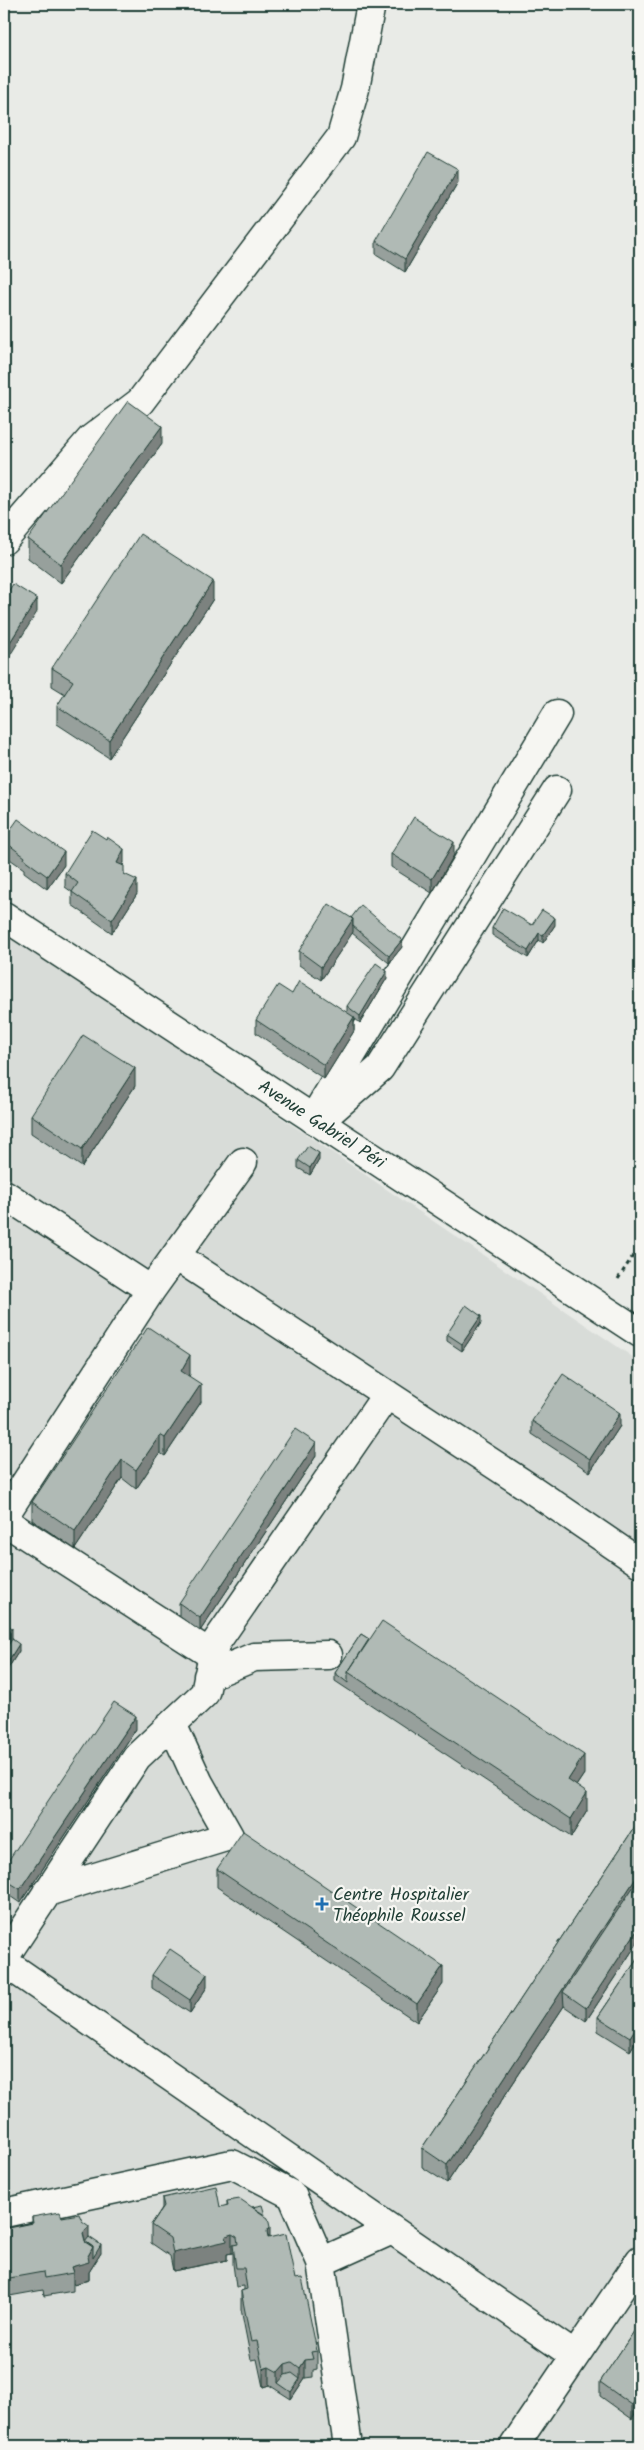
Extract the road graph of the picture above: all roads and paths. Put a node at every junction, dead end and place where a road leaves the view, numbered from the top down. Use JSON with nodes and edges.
{"nodes":[{"id":1,"x":371,"y":4,"type":"edge"},
{"id":2,"x":4,"y":540,"type":"edge"},
{"id":3,"x":557,"y":714,"type":"dead end"},
{"id":4,"x":557,"y":790,"type":"dead end"},
{"id":5,"x":4,"y":916,"type":"edge"},
{"id":6,"x":316,"y":1120,"type":"junction"},
{"id":7,"x":243,"y":1162,"type":"dead end"},
{"id":8,"x":4,"y":1194,"type":"edge"},
{"id":9,"x":640,"y":1245,"type":"edge"},
{"id":10,"x":176,"y":1256,"type":"junction"},
{"id":11,"x":150,"y":1290,"type":"junction"},
{"id":12,"x":600,"y":1307,"type":"junction"},
{"id":13,"x":640,"y":1333,"type":"edge"},
{"id":14,"x":387,"y":1394,"type":"junction"},
{"id":15,"x":4,"y":1516,"type":"edge"},
{"id":16,"x":4,"y":1520,"type":"edge"},
{"id":17,"x":640,"y":1563,"type":"edge"},
{"id":18,"x":328,"y":1655,"type":"dead end"},
{"id":19,"x":210,"y":1666,"type":"junction"},
{"id":20,"x":172,"y":1724,"type":"junction"},
{"id":21,"x":47,"y":1892,"type":"junction"},
{"id":22,"x":7,"y":1971,"type":"edge"},
{"id":23,"x":4,"y":2213,"type":"edge"},
{"id":24,"x":392,"y":2230,"type":"junction"},
{"id":25,"x":640,"y":2260,"type":"edge"},
{"id":26,"x":321,"y":2262,"type":"junction"},
{"id":27,"x":575,"y":2356,"type":"junction"},
{"id":28,"x":348,"y":2446,"type":"edge"},
{"id":29,"x":514,"y":2446,"type":"edge"}],
"edges":[{"from":1,"to":2,"type":"main road"},
{"from":3,"to":6,"type":"main road"},
{"from":4,"to":6,"type":"main road"},
{"from":5,"to":6,"type":"main road","name":"Avenue Gabriel Péri"},
{"from":6,"to":12,"type":"main road","name":"Avenue Gabriel Péri"},
{"from":7,"to":10,"type":"main road"},
{"from":8,"to":11,"type":"main road"},
{"from":9,"to":12,"type":"path"},
{"from":10,"to":11,"type":"main road"},
{"from":10,"to":14,"type":"main road"},
{"from":11,"to":15,"type":"main road"},
{"from":12,"to":13,"type":"main road","name":"Avenue Gabriel Péri"},
{"from":14,"to":17,"type":"main road"},
{"from":14,"to":19,"type":"main road"},
{"from":16,"to":19,"type":"main road"},
{"from":18,"to":19,"type":"main road"},
{"from":19,"to":20,"type":"main road"},
{"from":20,"to":21,"type":"main road"},
{"from":20,"to":21,"type":"main road"},
{"from":21,"to":22,"type":"main road"},
{"from":22,"to":24,"type":"main road"},
{"from":23,"to":26,"type":"main road"},
{"from":24,"to":26,"type":"main road"},
{"from":24,"to":27,"type":"main road"},
{"from":25,"to":27,"type":"main road"},
{"from":26,"to":28,"type":"main road"},
{"from":27,"to":29,"type":"main road"}]}
